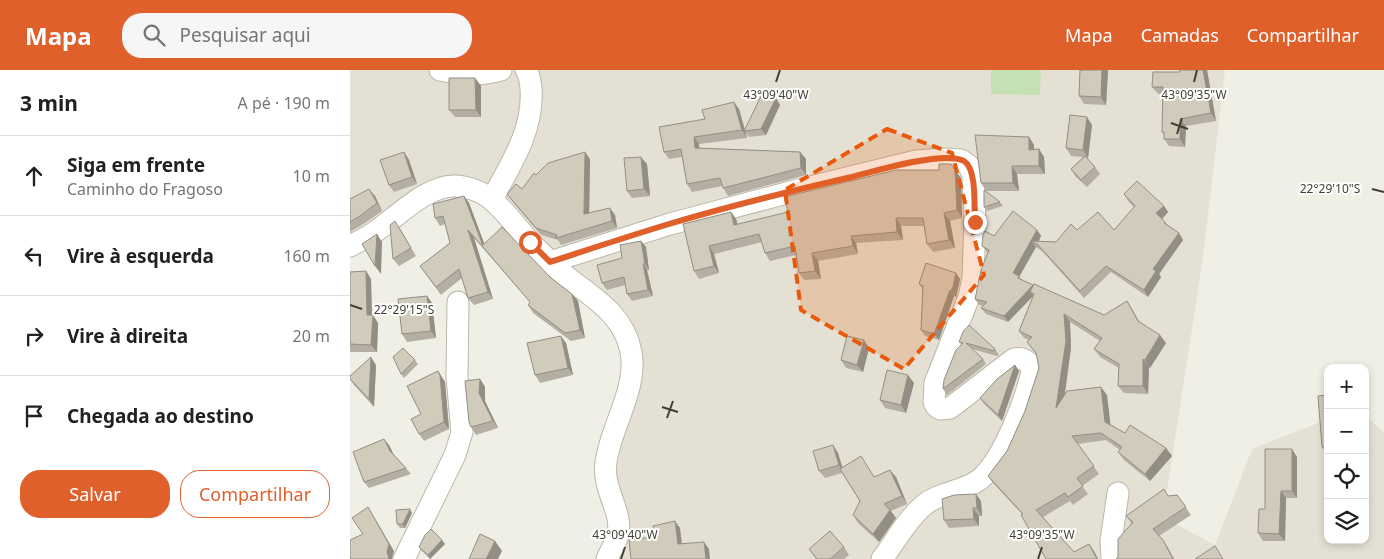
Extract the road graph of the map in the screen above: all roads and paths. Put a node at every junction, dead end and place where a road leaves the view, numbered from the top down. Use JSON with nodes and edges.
{"nodes":[{"id":1,"x":440,"y":70,"type":"edge"},
{"id":2,"x":501,"y":70,"type":"edge"},
{"id":3,"x":526,"y":70,"type":"edge"},
{"id":4,"x":492,"y":200,"type":"junction"},
{"id":5,"x":350,"y":246,"type":"edge"},
{"id":6,"x":550,"y":262,"type":"junction"},
{"id":7,"x":458,"y":302,"type":"dead end"},
{"id":8,"x":1118,"y":493,"type":"dead end"},
{"id":9,"x":404,"y":559,"type":"edge"},
{"id":10,"x":607,"y":559,"type":"edge"},
{"id":11,"x":882,"y":559,"type":"edge"},
{"id":12,"x":1112,"y":559,"type":"edge"}],
"edges":[{"from":1,"to":2,"type":"street"},
{"from":3,"to":4,"type":"street"},
{"from":4,"to":5,"type":"street"},
{"from":4,"to":6,"type":"street"},
{"from":6,"to":10,"type":"street"},
{"from":6,"to":11,"type":"street"},
{"from":7,"to":9,"type":"street"},
{"from":8,"to":12,"type":"street"}]}
